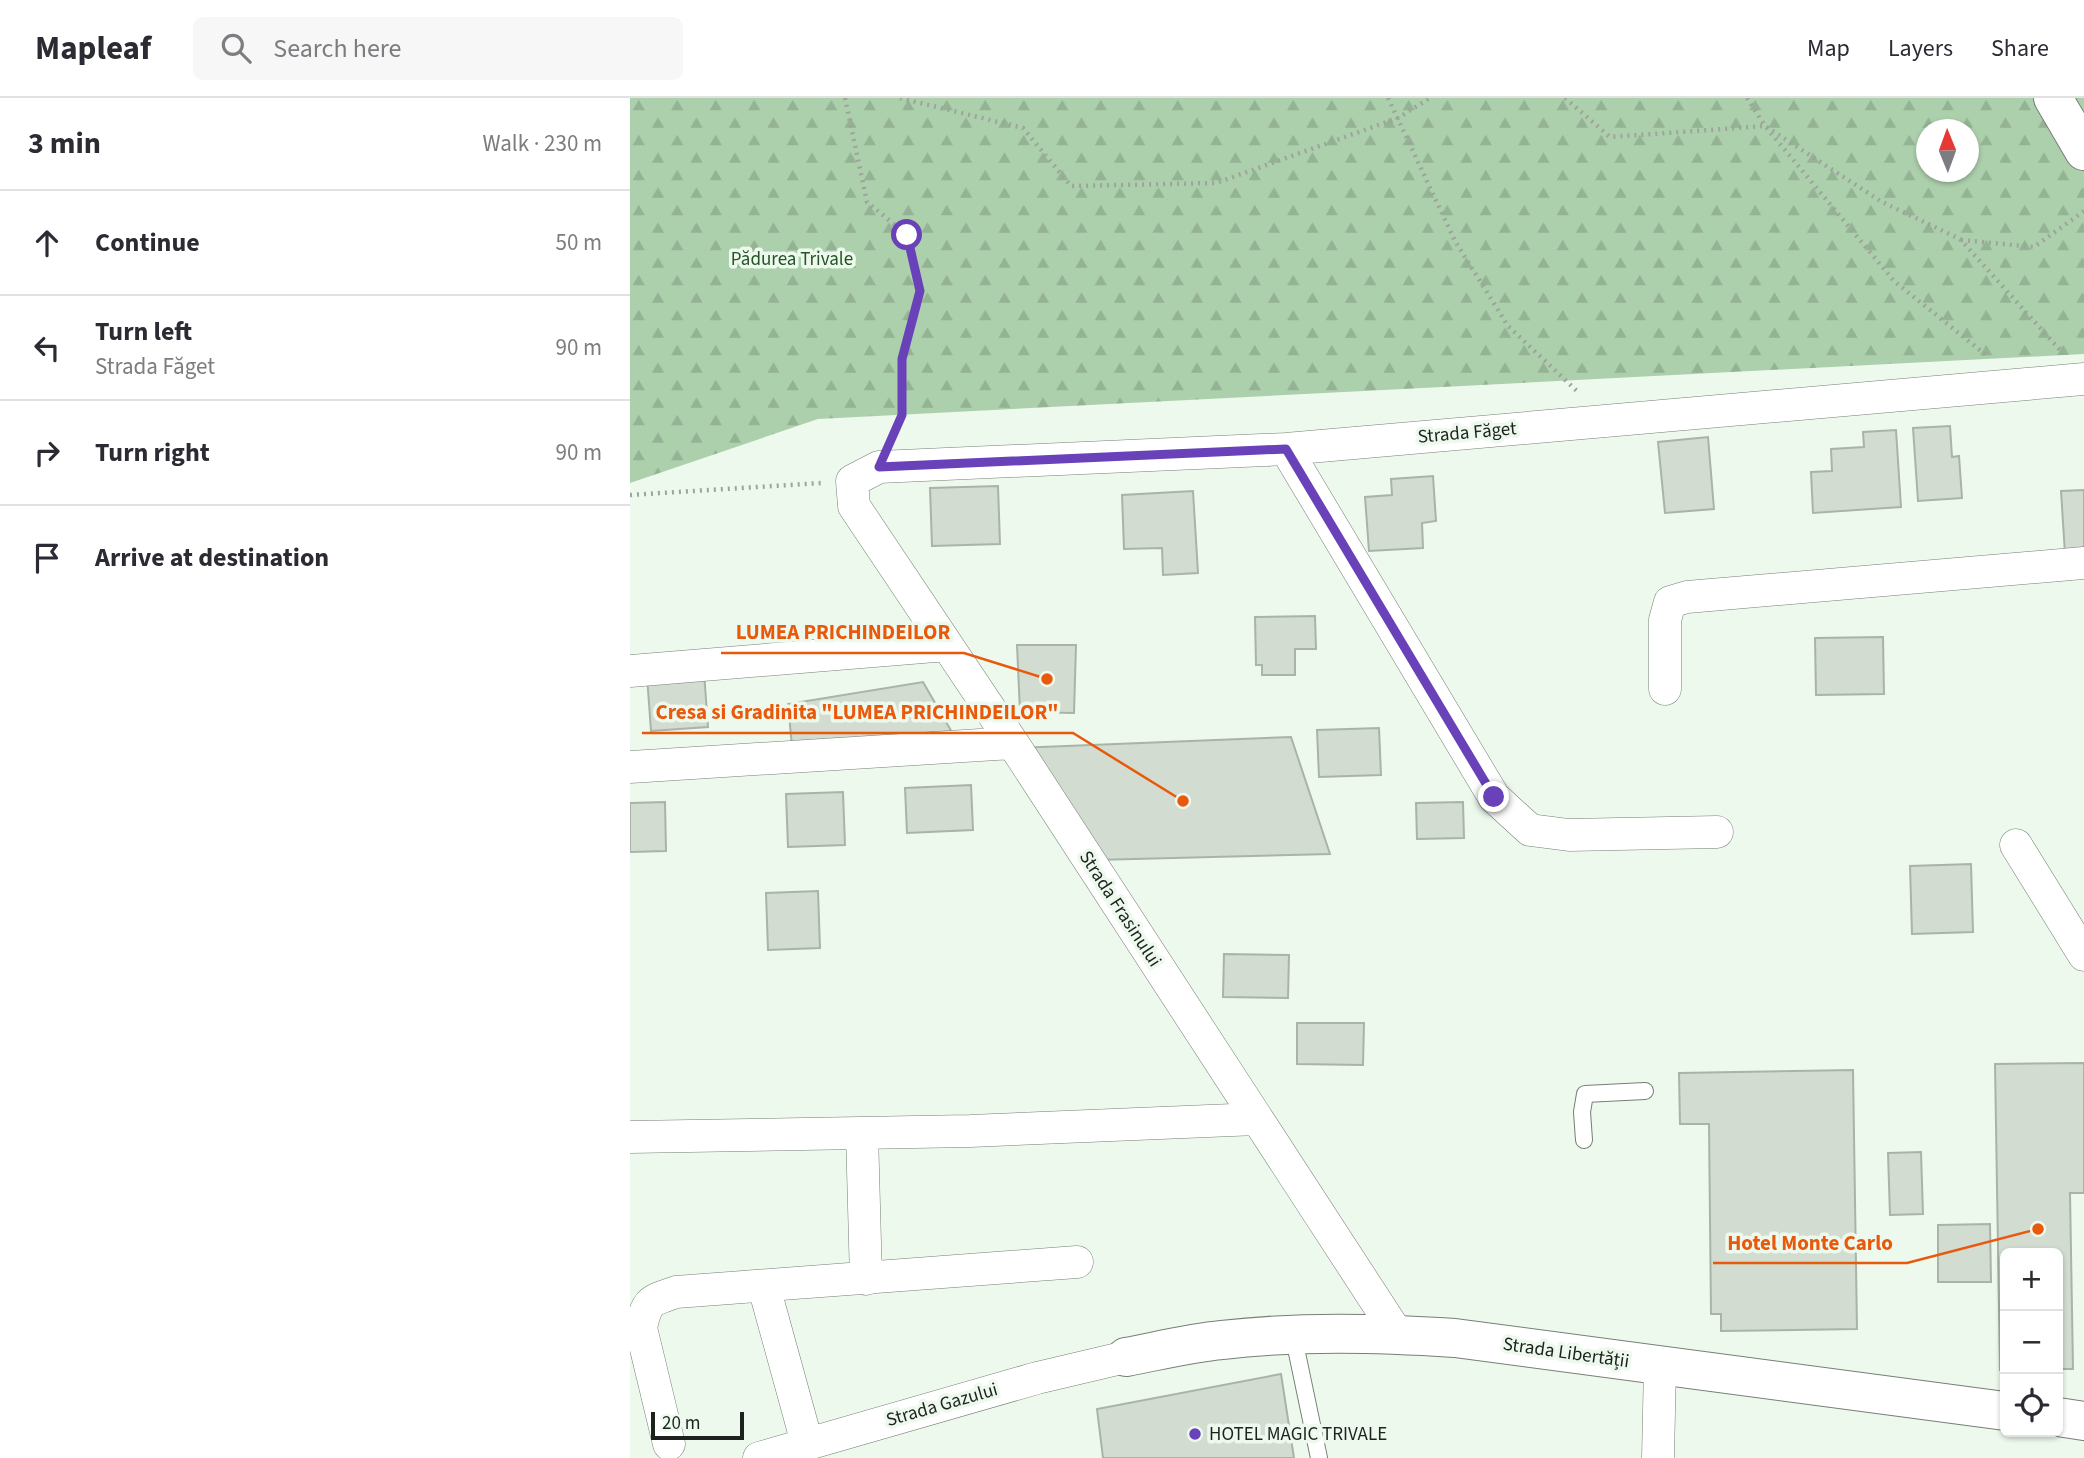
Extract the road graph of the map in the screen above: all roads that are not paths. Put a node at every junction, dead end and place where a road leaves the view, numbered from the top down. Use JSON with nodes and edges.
{"nodes":[{"id":1,"x":2053,"y":98,"type":"edge"},
{"id":2,"x":2084,"y":151,"type":"edge"},
{"id":3,"x":2075,"y":368,"type":"edge"},
{"id":4,"x":1286,"y":449,"type":"junction"},
{"id":5,"x":865,"y":474,"type":"joint"},
{"id":6,"x":2084,"y":563,"type":"edge"},
{"id":7,"x":947,"y":645,"type":"junction"},
{"id":8,"x":630,"y":671,"type":"edge"},
{"id":9,"x":1665,"y":689,"type":"dead end"},
{"id":10,"x":1012,"y":743,"type":"junction"},
{"id":11,"x":630,"y":767,"type":"edge"},
{"id":12,"x":1717,"y":831,"type":"dead end"},
{"id":13,"x":2016,"y":845,"type":"dead end"},
{"id":14,"x":2084,"y":956,"type":"edge"},
{"id":15,"x":1644,"y":1091,"type":"dead end"},
{"id":16,"x":1257,"y":1119,"type":"junction"},
{"id":17,"x":862,"y":1133,"type":"junction"},
{"id":18,"x":630,"y":1138,"type":"edge"},
{"id":19,"x":1584,"y":1140,"type":"dead end"},
{"id":20,"x":1077,"y":1262,"type":"dead end"},
{"id":21,"x":866,"y":1279,"type":"junction"},
{"id":22,"x":764,"y":1287,"type":"junction"},
{"id":23,"x":1293,"y":1334,"type":"junction"},
{"id":24,"x":1398,"y":1335,"type":"junction"},
{"id":25,"x":1126,"y":1357,"type":"joint"},
{"id":26,"x":1660,"y":1366,"type":"junction"},
{"id":27,"x":2000,"y":1409,"type":"edge"},
{"id":28,"x":2063,"y":1418,"type":"edge"},
{"id":29,"x":2084,"y":1421,"type":"edge"},
{"id":30,"x":807,"y":1443,"type":"junction"},
{"id":31,"x":669,"y":1444,"type":"dead end"},
{"id":32,"x":759,"y":1458,"type":"edge"},
{"id":33,"x":1319,"y":1458,"type":"edge"},
{"id":34,"x":1658,"y":1458,"type":"edge"}],
"edges":[{"from":1,"to":2,"type":"street"},
{"from":3,"to":4,"type":"street","name":"Strada Făget"},
{"from":4,"to":5,"type":"street","name":"Strada Făget"},
{"from":4,"to":12,"type":"street"},
{"from":5,"to":7,"type":"street","name":"Strada Frasinului"},
{"from":6,"to":9,"type":"street"},
{"from":7,"to":8,"type":"street"},
{"from":7,"to":10,"type":"street","name":"Strada Frasinului"},
{"from":10,"to":11,"type":"street"},
{"from":10,"to":16,"type":"street","name":"Strada Frasinului"},
{"from":13,"to":14,"type":"street"},
{"from":15,"to":19,"type":"lane"},
{"from":16,"to":17,"type":"street"},
{"from":16,"to":24,"type":"street","name":"Strada Frasinului"},
{"from":17,"to":18,"type":"street"},
{"from":17,"to":21,"type":"street"},
{"from":20,"to":21,"type":"street"},
{"from":21,"to":22,"type":"street"},
{"from":22,"to":30,"type":"street"},
{"from":22,"to":31,"type":"street"},
{"from":23,"to":24,"type":"street","name":"Strada Libertății"},
{"from":23,"to":25,"type":"street","name":"Strada Libertății"},
{"from":23,"to":33,"type":"lane"},
{"from":24,"to":26,"type":"street","name":"Strada Libertății"},
{"from":25,"to":30,"type":"street","name":"Strada Gazului"},
{"from":26,"to":27,"type":"street","name":"Strada Libertății"},
{"from":26,"to":34,"type":"street"},
{"from":28,"to":29,"type":"street"},
{"from":30,"to":32,"type":"street","name":"Strada Gazului"}]}
